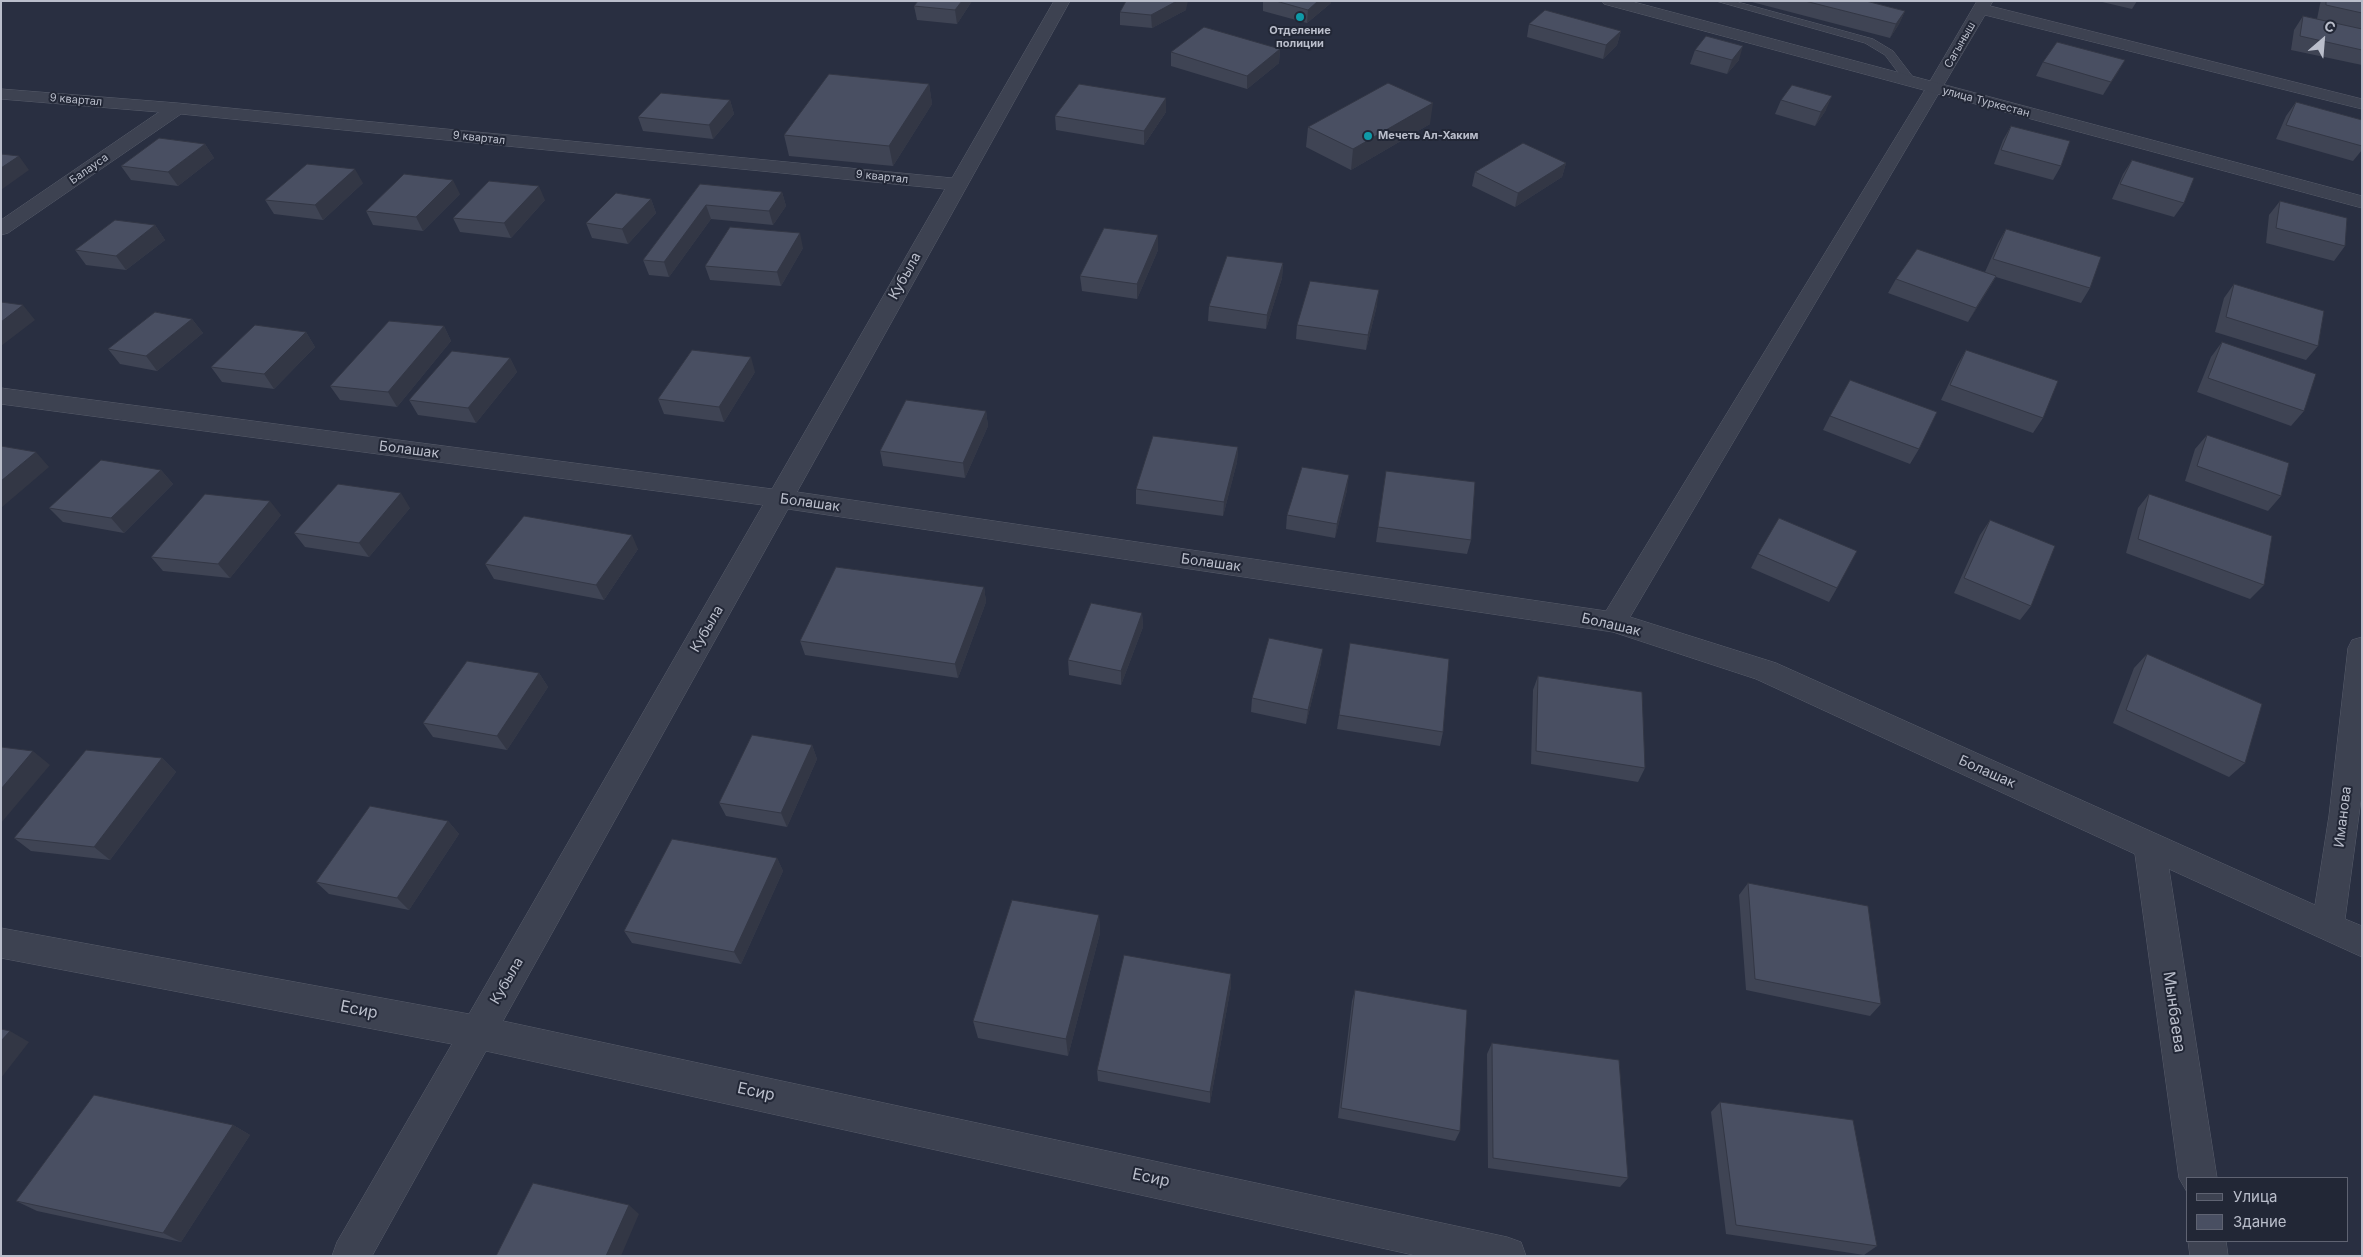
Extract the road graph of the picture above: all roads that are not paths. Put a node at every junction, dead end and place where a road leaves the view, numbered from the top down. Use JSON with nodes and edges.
{"nodes":[{"id":1,"x":1062,"y":1,"type":"edge"},
{"id":2,"x":1610,"y":1,"type":"edge"},
{"id":3,"x":1721,"y":1,"type":"edge"},
{"id":4,"x":1983,"y":5,"type":"edge"},
{"id":5,"x":1910,"y":81,"type":"junction"},
{"id":6,"x":1935,"y":88,"type":"junction"},
{"id":7,"x":1,"y":94,"type":"edge"},
{"id":8,"x":2362,"y":104,"type":"edge"},
{"id":9,"x":177,"y":108,"type":"junction"},
{"id":10,"x":956,"y":184,"type":"junction"},
{"id":11,"x":2362,"y":202,"type":"edge"},
{"id":12,"x":1,"y":229,"type":"edge"},
{"id":13,"x":1,"y":396,"type":"edge"},
{"id":14,"x":780,"y":499,"type":"junction"},
{"id":15,"x":1613,"y":622,"type":"junction"},
{"id":16,"x":2362,"y":648,"type":"edge"},
{"id":17,"x":2150,"y":846,"type":"junction"},
{"id":18,"x":2328,"y":926,"type":"junction"},
{"id":19,"x":2362,"y":942,"type":"edge"},
{"id":20,"x":1,"y":943,"type":"edge"},
{"id":21,"x":478,"y":1032,"type":"junction"},
{"id":22,"x":2198,"y":1177,"type":"edge"},
{"id":23,"x":2207,"y":1242,"type":"edge"},
{"id":24,"x":351,"y":1256,"type":"edge"},
{"id":25,"x":1507,"y":1256,"type":"edge"},
{"id":26,"x":2209,"y":1256,"type":"edge"}],
"edges":[{"from":1,"to":10,"type":"street","name":"Кубыла"},
{"from":2,"to":5,"type":"street","name":"улица Туркестан"},
{"from":3,"to":5,"type":"lane"},
{"from":4,"to":6,"type":"street","name":"Сагыныш"},
{"from":4,"to":8,"type":"street"},
{"from":5,"to":6,"type":"street","name":"улица Туркестан"},
{"from":6,"to":11,"type":"street","name":"улица Туркестан"},
{"from":6,"to":15,"type":"street","name":"Сагыныш"},
{"from":7,"to":9,"type":"street","name":"9 квартал"},
{"from":9,"to":10,"type":"street","name":"9 квартал"},
{"from":9,"to":12,"type":"street","name":"Балауса"},
{"from":10,"to":14,"type":"street","name":"Кубыла"},
{"from":13,"to":14,"type":"street","name":"Болашак"},
{"from":14,"to":15,"type":"street","name":"Болашак"},
{"from":14,"to":21,"type":"street","name":"Кубыла"},
{"from":15,"to":17,"type":"street","name":"Болашак"},
{"from":16,"to":18,"type":"street","name":"Иманова"},
{"from":17,"to":18,"type":"street","name":"Болашак"},
{"from":17,"to":22,"type":"street","name":"Мынбаева"},
{"from":18,"to":19,"type":"street","name":"Болашак"},
{"from":20,"to":21,"type":"street","name":"Есир"},
{"from":21,"to":24,"type":"street","name":"Кубыла"},
{"from":21,"to":25,"type":"street","name":"Есир"},
{"from":23,"to":26,"type":"street"}]}
